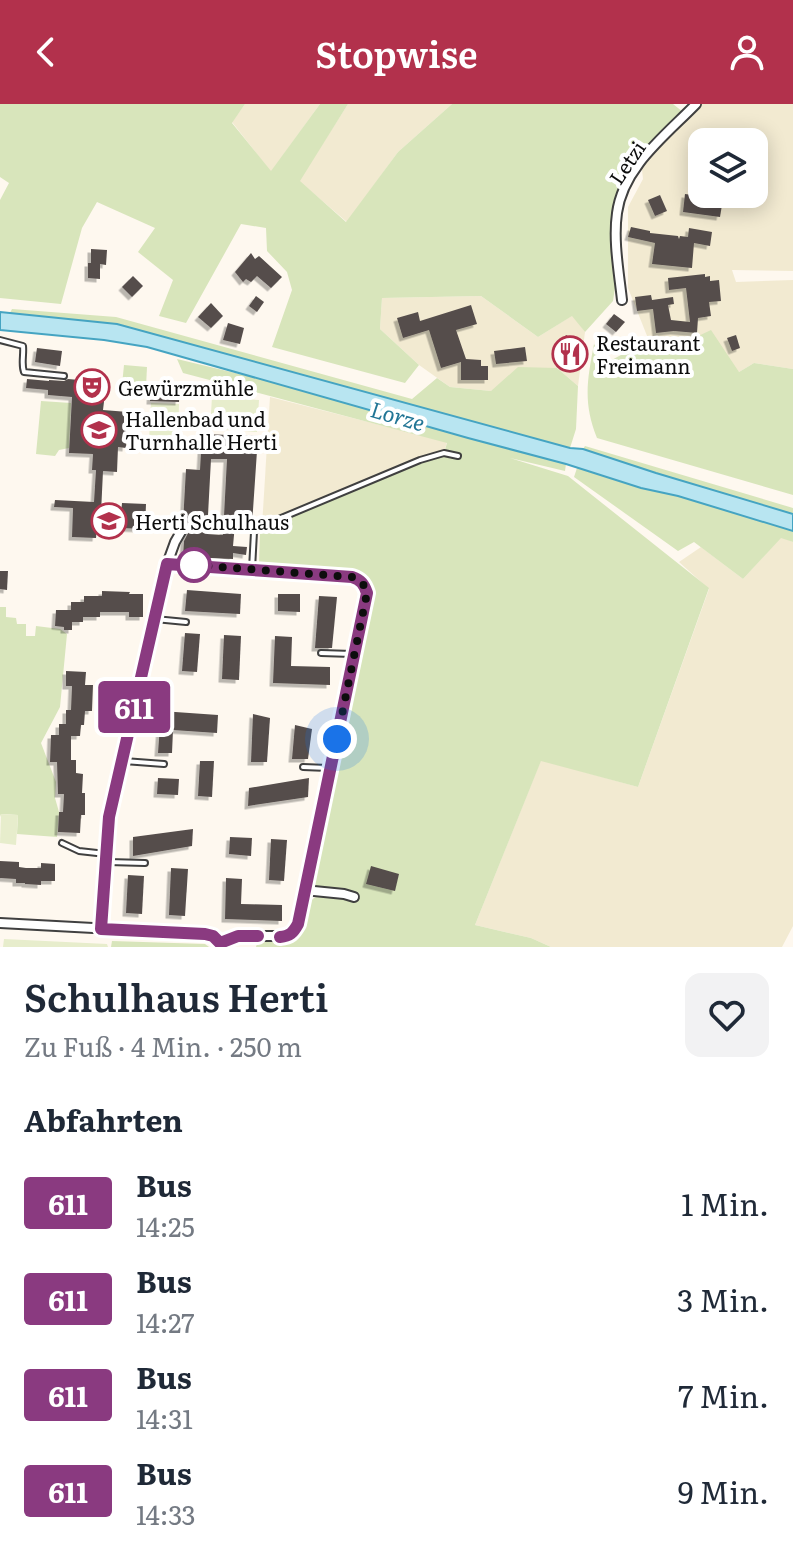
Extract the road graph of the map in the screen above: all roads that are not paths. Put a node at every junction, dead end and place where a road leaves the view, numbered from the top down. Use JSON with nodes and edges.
{"nodes":[{"id":1,"x":696,"y":104,"type":"edge"},
{"id":2,"x":622,"y":300,"type":"dead end"},
{"id":3,"x":0,"y":340,"type":"edge"},
{"id":4,"x":64,"y":376,"type":"dead end"},
{"id":5,"x":458,"y":456,"type":"dead end"},
{"id":6,"x":182,"y":530,"type":"dead end"},
{"id":7,"x":167,"y":564,"type":"junction"},
{"id":8,"x":252,"y":570,"type":"junction"},
{"id":9,"x":155,"y":619,"type":"junction"},
{"id":10,"x":186,"y":622,"type":"dead end"},
{"id":11,"x":321,"y":653,"type":"dead end"},
{"id":12,"x":355,"y":654,"type":"junction"},
{"id":13,"x":121,"y":760,"type":"junction"},
{"id":14,"x":164,"y":764,"type":"dead end"},
{"id":15,"x":303,"y":767,"type":"dead end"},
{"id":16,"x":331,"y":768,"type":"junction"},
{"id":17,"x":62,"y":843,"type":"dead end"},
{"id":18,"x":106,"y":858,"type":"junction"},
{"id":19,"x":145,"y":863,"type":"dead end"},
{"id":20,"x":304,"y":890,"type":"junction"},
{"id":21,"x":354,"y":897,"type":"dead end"},
{"id":22,"x":0,"y":923,"type":"edge"},
{"id":23,"x":101,"y":929,"type":"junction"},
{"id":24,"x":221,"y":945,"type":"edge"}],
"edges":[{"from":1,"to":2,"type":"street","name":"Letzi"},
{"from":3,"to":4,"type":"lane"},
{"from":5,"to":8,"type":"lane"},
{"from":6,"to":7,"type":"street"},
{"from":7,"to":8,"type":"street"},
{"from":7,"to":9,"type":"street"},
{"from":8,"to":12,"type":"street"},
{"from":9,"to":10,"type":"lane"},
{"from":9,"to":13,"type":"street"},
{"from":11,"to":12,"type":"lane"},
{"from":12,"to":16,"type":"street"},
{"from":13,"to":14,"type":"lane"},
{"from":13,"to":18,"type":"street"},
{"from":15,"to":16,"type":"lane"},
{"from":16,"to":20,"type":"street"},
{"from":17,"to":18,"type":"lane"},
{"from":18,"to":19,"type":"lane"},
{"from":18,"to":23,"type":"street"},
{"from":20,"to":21,"type":"street"},
{"from":20,"to":24,"type":"street"},
{"from":22,"to":23,"type":"street"},
{"from":23,"to":24,"type":"street"}]}
